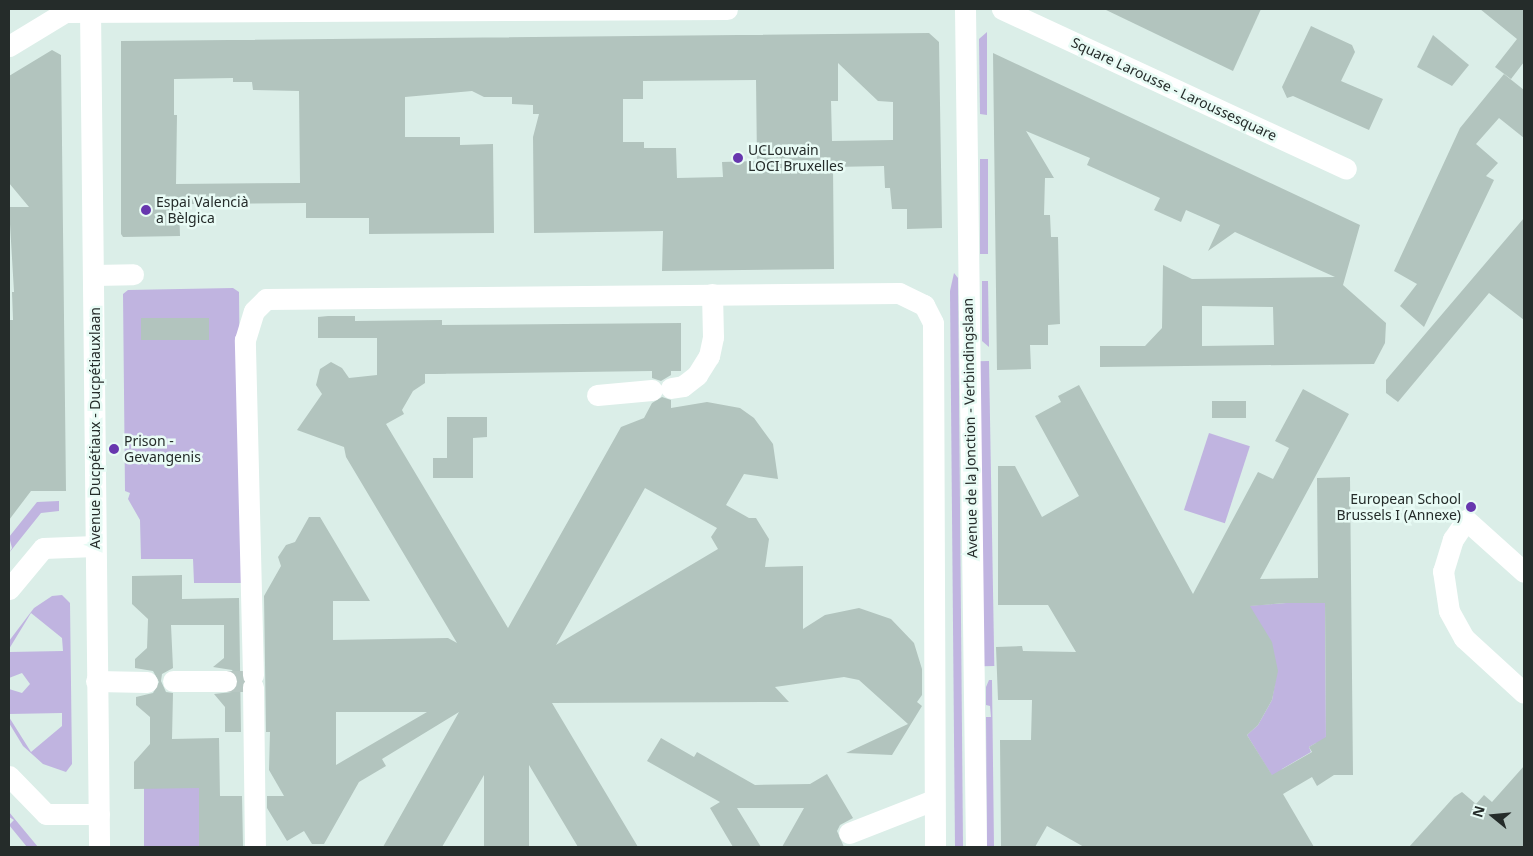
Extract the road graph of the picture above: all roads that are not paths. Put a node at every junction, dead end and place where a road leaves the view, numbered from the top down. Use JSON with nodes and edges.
{"nodes":[{"id":1,"x":727,"y":9,"type":"edge"},
{"id":2,"x":965,"y":9,"type":"edge"},
{"id":3,"x":1002,"y":9,"type":"edge"},
{"id":4,"x":569,"y":10,"type":"edge"},
{"id":5,"x":91,"y":11,"type":"edge"},
{"id":6,"x":9,"y":46,"type":"edge"},
{"id":7,"x":1346,"y":169,"type":"dead end"},
{"id":8,"x":133,"y":274,"type":"dead end"},
{"id":9,"x":94,"y":275,"type":"junction"},
{"id":10,"x":712,"y":294,"type":"junction"},
{"id":11,"x":597,"y":395,"type":"dead end"},
{"id":12,"x":95,"y":546,"type":"junction"},
{"id":13,"x":1524,"y":572,"type":"edge"},
{"id":14,"x":9,"y":589,"type":"edge"},
{"id":15,"x":96,"y":681,"type":"junction"},
{"id":16,"x":173,"y":681,"type":"dead end"},
{"id":17,"x":226,"y":681,"type":"tunnel mouth"},
{"id":18,"x":147,"y":682,"type":"dead end"},
{"id":19,"x":1524,"y":693,"type":"edge"},
{"id":20,"x":9,"y":776,"type":"edge"},
{"id":21,"x":933,"y":800,"type":"junction"},
{"id":22,"x":99,"y":814,"type":"junction"},
{"id":23,"x":849,"y":833,"type":"dead end"},
{"id":24,"x":99,"y":847,"type":"edge"},
{"id":25,"x":255,"y":847,"type":"edge"},
{"id":26,"x":935,"y":847,"type":"edge"},
{"id":27,"x":976,"y":847,"type":"edge"}],
"edges":[{"from":1,"to":4,"type":"street"},
{"from":2,"to":27,"type":"street","name":"Avenue de la Jonction - Verbindingslaan"},
{"from":3,"to":7,"type":"street","name":"Square Larousse - Laroussesquare"},
{"from":4,"to":5,"type":"street"},
{"from":5,"to":6,"type":"street"},
{"from":5,"to":9,"type":"street","name":"Avenue Ducpétiaux - Ducpétiauxlaan"},
{"from":8,"to":9,"type":"street"},
{"from":9,"to":12,"type":"street","name":"Avenue Ducpétiaux - Ducpétiauxlaan"},
{"from":10,"to":11,"type":"street"},
{"from":10,"to":21,"type":"street"},
{"from":10,"to":25,"type":"street"},
{"from":12,"to":14,"type":"street"},
{"from":12,"to":15,"type":"street","name":"Avenue Ducpétiaux - Ducpétiauxlaan"},
{"from":13,"to":19,"type":"street"},
{"from":15,"to":18,"type":"street"},
{"from":15,"to":22,"type":"street","name":"Avenue Ducpétiaux - Ducpétiauxlaan"},
{"from":16,"to":17,"type":"street"},
{"from":20,"to":22,"type":"street"},
{"from":21,"to":23,"type":"street"},
{"from":21,"to":26,"type":"street"},
{"from":22,"to":24,"type":"street","name":"Avenue Ducpétiaux - Ducpétiauxlaan"}]}
